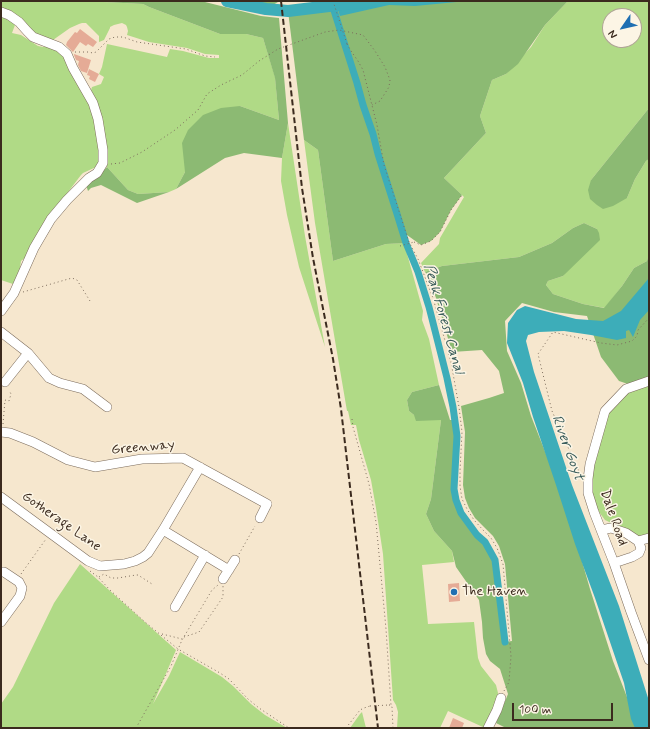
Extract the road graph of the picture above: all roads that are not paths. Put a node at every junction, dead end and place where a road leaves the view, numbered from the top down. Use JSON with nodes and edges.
{"nodes":[{"id":1,"x":1,"y":12,"type":"edge"},
{"id":2,"x":1,"y":311,"type":"edge"},
{"id":3,"x":1,"y":332,"type":"edge"},
{"id":4,"x":28,"y":353,"type":"junction"},
{"id":5,"x":649,"y":381,"type":"edge"},
{"id":6,"x":5,"y":382,"type":"road end"},
{"id":7,"x":107,"y":406,"type":"dead end"},
{"id":8,"x":2,"y":432,"type":"edge"},
{"id":9,"x":200,"y":467,"type":"junction"},
{"id":10,"x":1,"y":497,"type":"edge"},
{"id":11,"x":260,"y":518,"type":"road end"},
{"id":12,"x":163,"y":530,"type":"junction"},
{"id":13,"x":601,"y":530,"type":"junction"},
{"id":14,"x":649,"y":538,"type":"edge"},
{"id":15,"x":638,"y":541,"type":"junction"},
{"id":16,"x":205,"y":555,"type":"junction"},
{"id":17,"x":235,"y":560,"type":"road end"},
{"id":18,"x":614,"y":563,"type":"junction"},
{"id":19,"x":229,"y":570,"type":"junction"},
{"id":20,"x":1,"y":572,"type":"edge"},
{"id":21,"x":223,"y":580,"type":"road end"},
{"id":22,"x":176,"y":607,"type":"dead end"},
{"id":23,"x":1,"y":622,"type":"edge"},
{"id":24,"x":649,"y":660,"type":"edge"},
{"id":25,"x":501,"y":698,"type":"road end"},
{"id":26,"x":488,"y":728,"type":"edge"}],
"edges":[{"from":1,"to":2,"type":"street"},
{"from":3,"to":4,"type":"street"},
{"from":4,"to":6,"type":"street"},
{"from":4,"to":7,"type":"street"},
{"from":5,"to":13,"type":"street","name":"Dale Road"},
{"from":8,"to":9,"type":"street","name":"Greenway"},
{"from":9,"to":11,"type":"street","name":"Greenway"},
{"from":9,"to":12,"type":"street","name":"Gotherage Lane"},
{"from":10,"to":12,"type":"street","name":"Gotherage Lane"},
{"from":12,"to":16,"type":"street"},
{"from":13,"to":15,"type":"street"},
{"from":13,"to":18,"type":"street","name":"Dale Road"},
{"from":14,"to":15,"type":"street"},
{"from":15,"to":18,"type":"street"},
{"from":16,"to":19,"type":"street"},
{"from":16,"to":22,"type":"street"},
{"from":17,"to":19,"type":"street"},
{"from":18,"to":24,"type":"street","name":"Dale Road"},
{"from":19,"to":21,"type":"street"},
{"from":20,"to":23,"type":"street"},
{"from":25,"to":26,"type":"street"}]}
